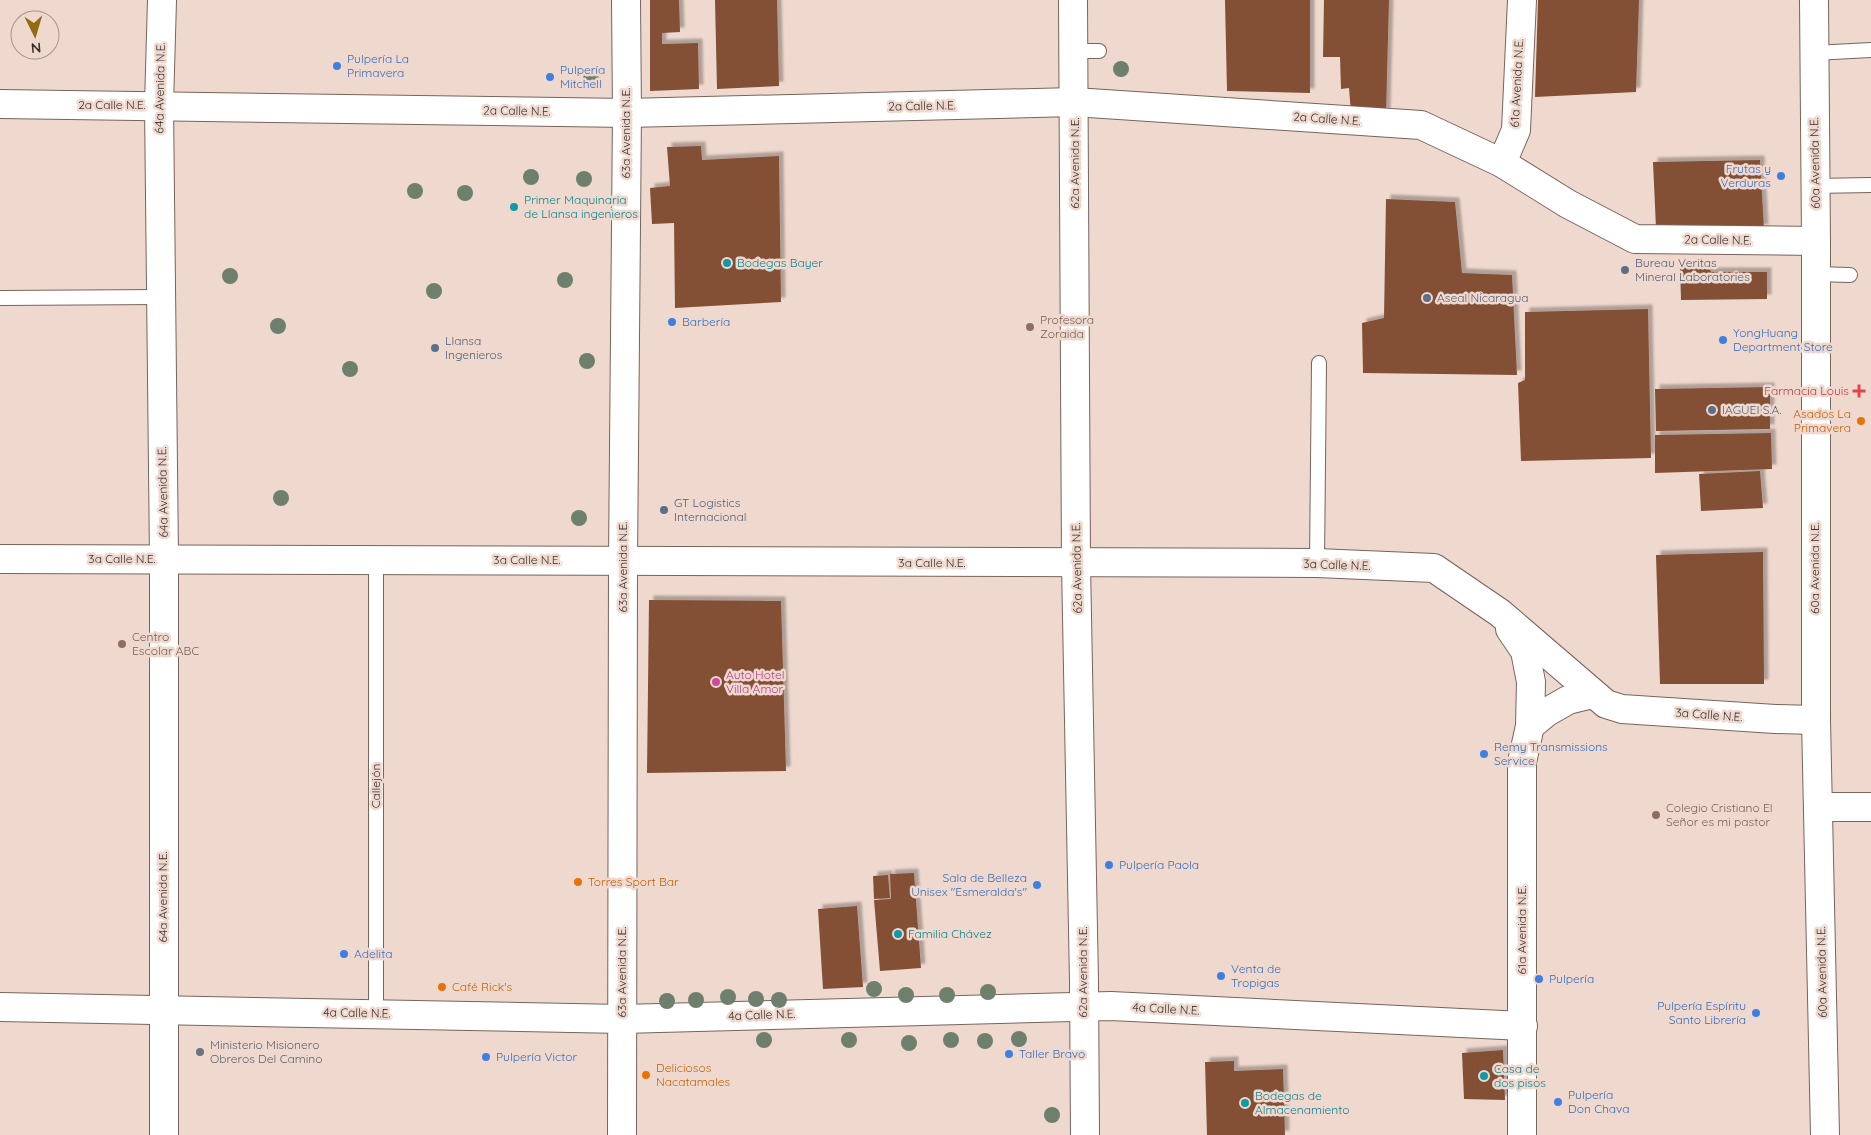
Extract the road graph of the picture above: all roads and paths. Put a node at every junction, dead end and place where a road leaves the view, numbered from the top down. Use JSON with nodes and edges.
{"nodes":[{"id":1,"x":162,"y":0,"type":"edge"},
{"id":2,"x":626,"y":0,"type":"edge"},
{"id":3,"x":1073,"y":0,"type":"edge"},
{"id":4,"x":1522,"y":0,"type":"edge"},
{"id":5,"x":1814,"y":0,"type":"edge"},
{"id":6,"x":1871,"y":50,"type":"edge"},
{"id":7,"x":1814,"y":53,"type":"junction"},
{"id":8,"x":1074,"y":102,"type":"junction"},
{"id":9,"x":0,"y":104,"type":"edge"},
{"id":10,"x":159,"y":105,"type":"junction"},
{"id":11,"x":627,"y":113,"type":"junction"},
{"id":12,"x":1502,"y":163,"type":"junction"},
{"id":13,"x":1871,"y":185,"type":"edge"},
{"id":14,"x":1814,"y":186,"type":"junction"},
{"id":15,"x":1816,"y":241,"type":"junction"},
{"id":16,"x":1815,"y":274,"type":"junction"},
{"id":17,"x":1850,"y":275,"type":"dead end"},
{"id":18,"x":161,"y":297,"type":"junction"},
{"id":19,"x":0,"y":298,"type":"edge"},
{"id":20,"x":1319,"y":363,"type":"dead end"},
{"id":21,"x":0,"y":559,"type":"edge"},
{"id":22,"x":164,"y":559,"type":"junction"},
{"id":23,"x":376,"y":560,"type":"junction"},
{"id":24,"x":623,"y":560,"type":"junction"},
{"id":25,"x":1317,"y":563,"type":"junction"},
{"id":26,"x":1076,"y":564,"type":"junction"},
{"id":27,"x":1500,"y":613,"type":"junction"},
{"id":28,"x":1593,"y":694,"type":"junction"},
{"id":29,"x":1816,"y":720,"type":"junction"},
{"id":30,"x":1530,"y":726,"type":"junction"},
{"id":31,"x":1818,"y":807,"type":"junction"},
{"id":32,"x":1871,"y":807,"type":"edge"},
{"id":33,"x":1084,"y":1006,"type":"junction"},
{"id":34,"x":0,"y":1007,"type":"edge"},
{"id":35,"x":163,"y":1009,"type":"junction"},
{"id":36,"x":376,"y":1013,"type":"junction"},
{"id":37,"x":622,"y":1019,"type":"junction"},
{"id":38,"x":1523,"y":1026,"type":"junction"},
{"id":39,"x":164,"y":1135,"type":"edge"},
{"id":40,"x":622,"y":1135,"type":"edge"},
{"id":41,"x":1085,"y":1135,"type":"edge"},
{"id":42,"x":1522,"y":1135,"type":"edge"},
{"id":43,"x":1825,"y":1135,"type":"edge"}],
"edges":[{"from":1,"to":10,"type":"street","name":"64a Avenida N.E."},
{"from":2,"to":11,"type":"street","name":"63a Avenida N.E."},
{"from":3,"to":8,"type":"street","name":"62a Avenida N.E."},
{"from":4,"to":12,"type":"street","name":"61a Avenida N.E."},
{"from":5,"to":7,"type":"street","name":"60a Avenida N.E."},
{"from":6,"to":7,"type":"lane"},
{"from":7,"to":14,"type":"street","name":"60a Avenida N.E."},
{"from":8,"to":11,"type":"street","name":"2a Calle N.E."},
{"from":8,"to":12,"type":"street","name":"2a Calle N.E."},
{"from":8,"to":26,"type":"street","name":"62a Avenida N.E."},
{"from":9,"to":10,"type":"street","name":"2a Calle N.E."},
{"from":10,"to":11,"type":"street","name":"2a Calle N.E."},
{"from":10,"to":18,"type":"street","name":"64a Avenida N.E."},
{"from":11,"to":24,"type":"street","name":"63a Avenida N.E."},
{"from":12,"to":15,"type":"street","name":"2a Calle N.E."},
{"from":13,"to":14,"type":"lane"},
{"from":14,"to":15,"type":"street","name":"60a Avenida N.E."},
{"from":15,"to":16,"type":"street","name":"60a Avenida N.E."},
{"from":16,"to":17,"type":"lane"},
{"from":16,"to":29,"type":"street","name":"60a Avenida N.E."},
{"from":18,"to":19,"type":"lane"},
{"from":18,"to":22,"type":"street","name":"64a Avenida N.E."},
{"from":20,"to":25,"type":"lane"},
{"from":21,"to":22,"type":"street","name":"3a Calle N.E."},
{"from":22,"to":23,"type":"street","name":"3a Calle N.E."},
{"from":22,"to":35,"type":"street","name":"64a Avenida N.E."},
{"from":23,"to":24,"type":"street","name":"3a Calle N.E."},
{"from":23,"to":36,"type":"lane","name":"Callejón"},
{"from":24,"to":26,"type":"street","name":"3a Calle N.E."},
{"from":24,"to":37,"type":"street","name":"63a Avenida N.E."},
{"from":25,"to":26,"type":"street","name":"3a Calle N.E."},
{"from":25,"to":27,"type":"street","name":"3a Calle N.E."},
{"from":26,"to":33,"type":"street","name":"62a Avenida N.E."},
{"from":27,"to":28,"type":"street","name":"3a Calle N.E."},
{"from":27,"to":30,"type":"street","name":"61a Avenida N.E."},
{"from":28,"to":29,"type":"street","name":"3a Calle N.E."},
{"from":28,"to":30,"type":"street"},
{"from":29,"to":31,"type":"street","name":"60a Avenida N.E."},
{"from":30,"to":38,"type":"street","name":"61a Avenida N.E."},
{"from":31,"to":32,"type":"street"},
{"from":31,"to":43,"type":"street","name":"60a Avenida N.E."},
{"from":33,"to":37,"type":"street","name":"4a Calle N.E."},
{"from":33,"to":38,"type":"street","name":"4a Calle N.E."},
{"from":33,"to":41,"type":"street","name":"62a Avenida N.E."},
{"from":34,"to":35,"type":"street","name":"4a Calle N.E."},
{"from":35,"to":36,"type":"street","name":"4a Calle N.E."},
{"from":35,"to":39,"type":"street","name":"64a Avenida N.E."},
{"from":36,"to":37,"type":"street","name":"4a Calle N.E."},
{"from":37,"to":40,"type":"street","name":"63a Avenida N.E."},
{"from":38,"to":42,"type":"street","name":"61a Avenida N.E."}]}
